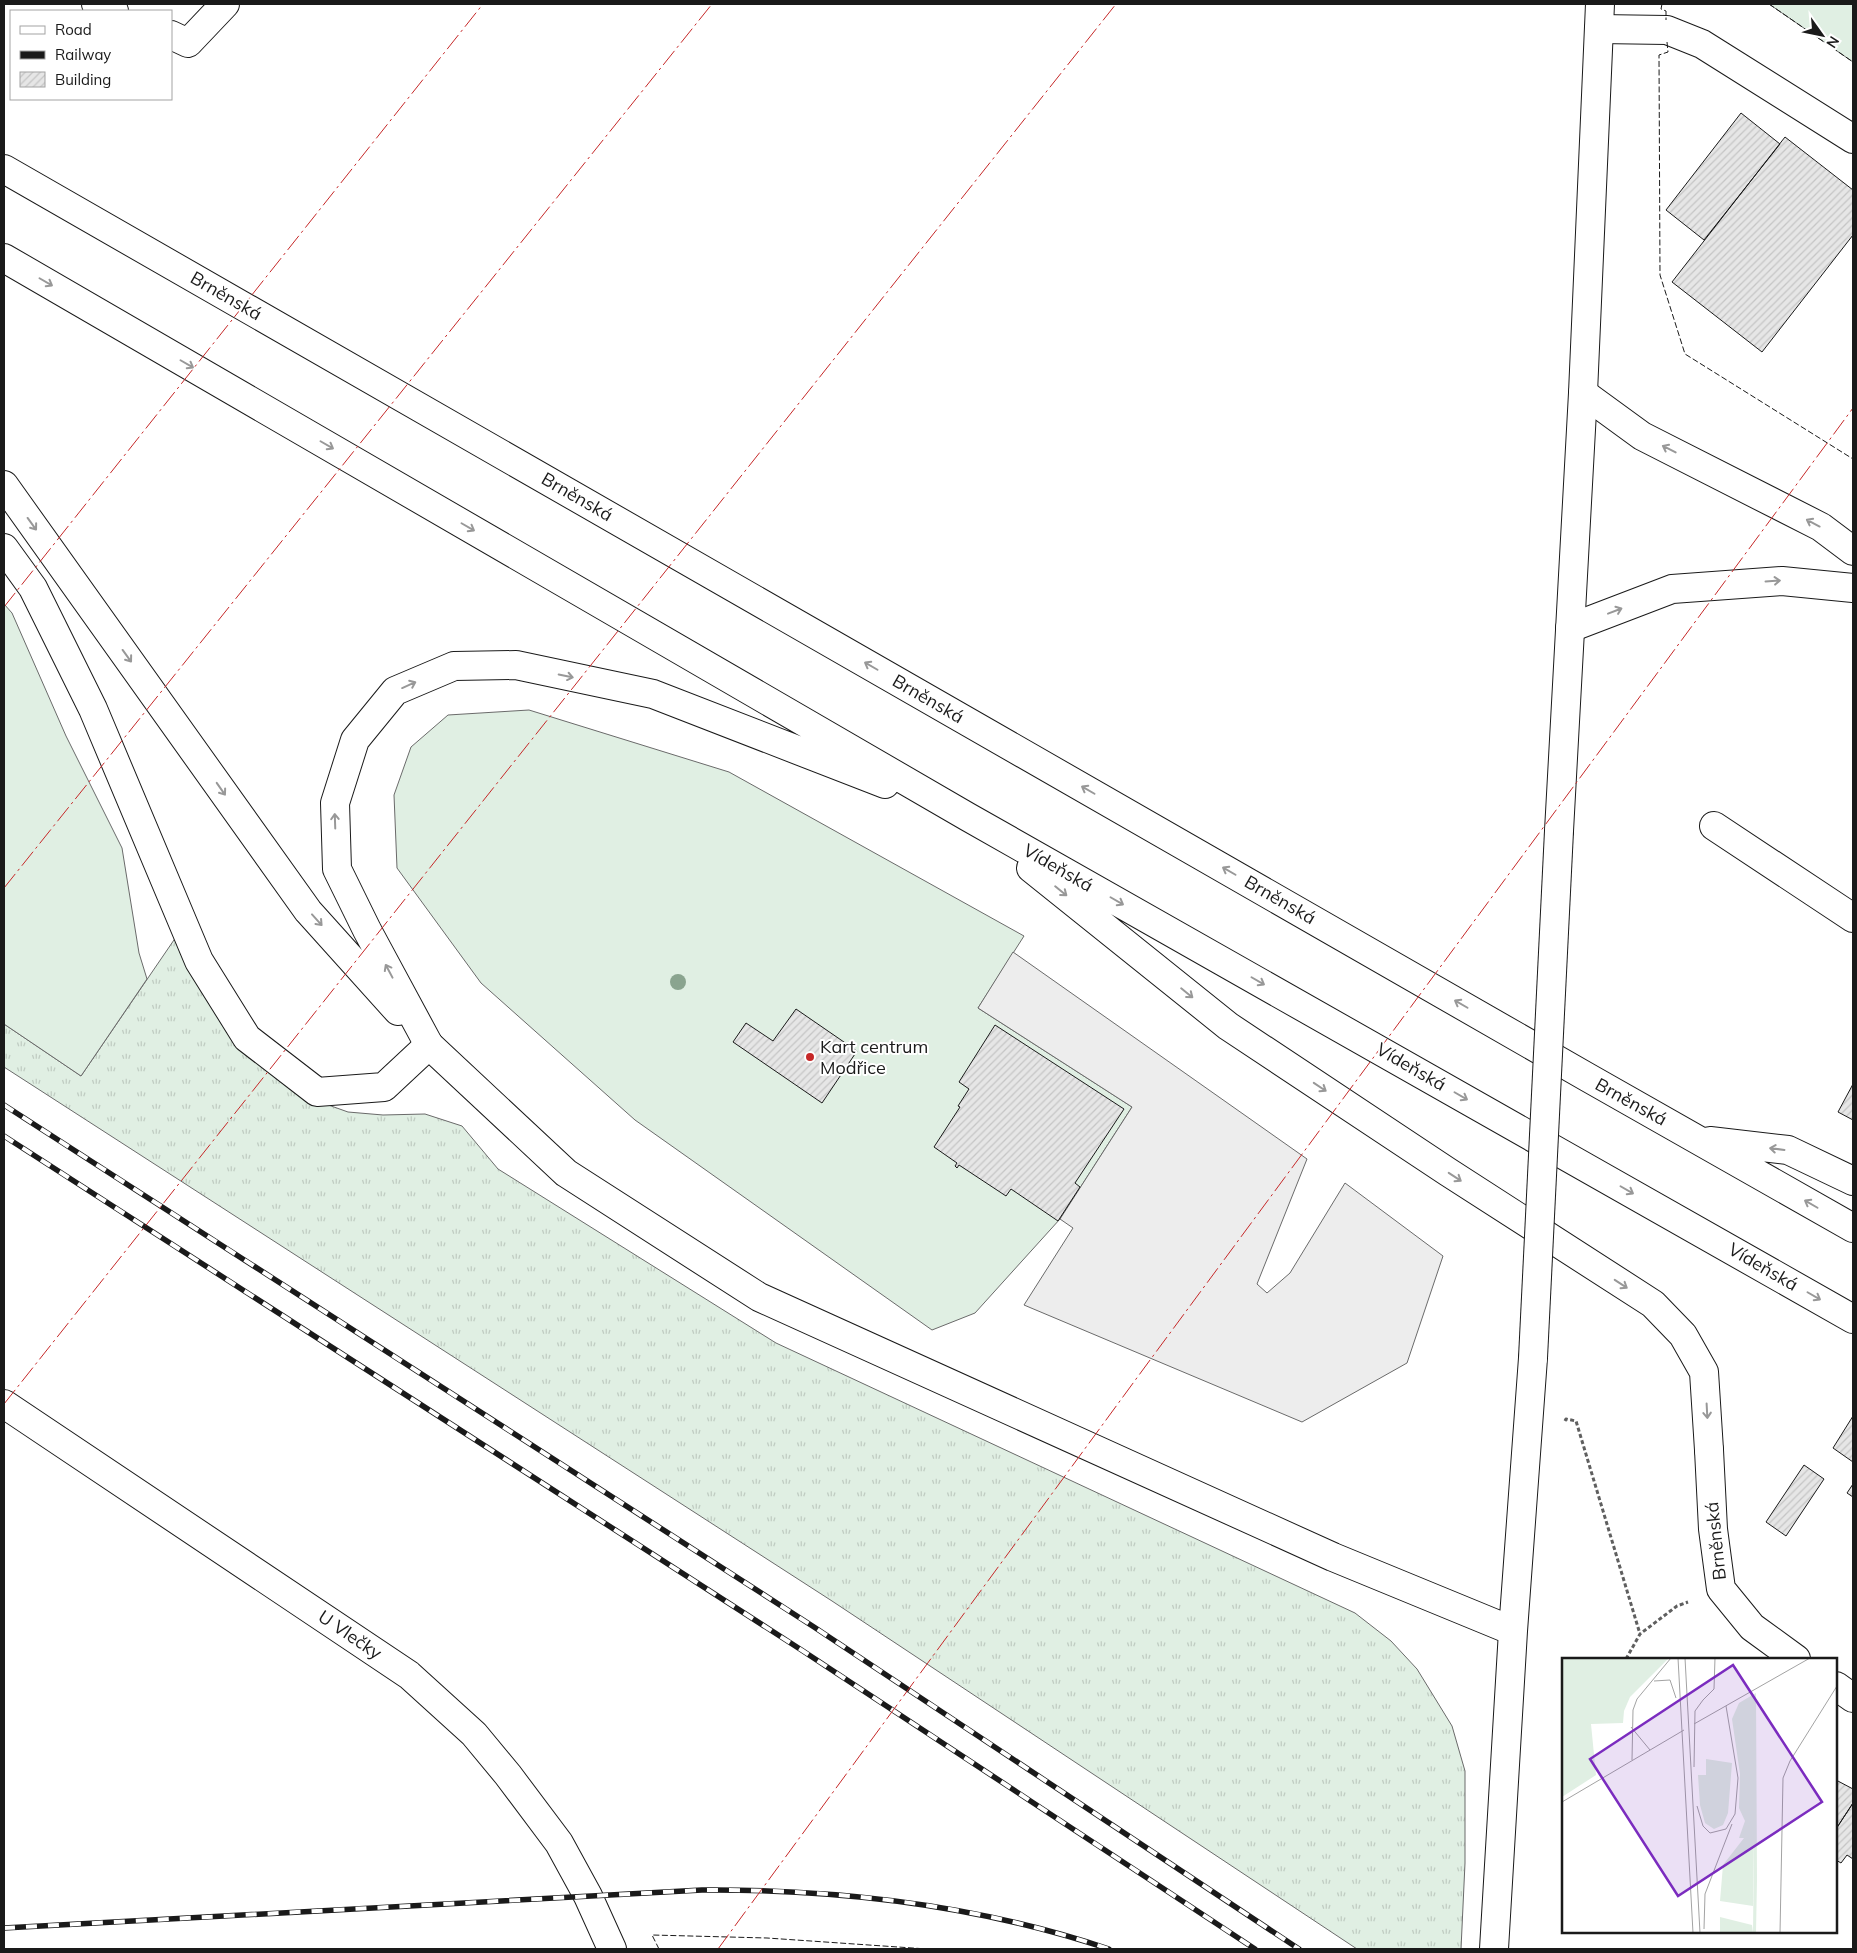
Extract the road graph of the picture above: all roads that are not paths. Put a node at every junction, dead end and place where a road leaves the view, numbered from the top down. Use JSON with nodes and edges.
{"nodes":[{"id":1,"x":96,"y":4,"type":"edge"},
{"id":2,"x":225,"y":4,"type":"edge"},
{"id":3,"x":111,"y":10,"type":"edge"},
{"id":4,"x":1599,"y":16,"type":"edge"},
{"id":5,"x":172,"y":36,"type":"edge"},
{"id":6,"x":1853,"y":139,"type":"edge"},
{"id":7,"x":4,"y":169,"type":"edge"},
{"id":8,"x":4,"y":258,"type":"edge"},
{"id":9,"x":1583,"y":393,"type":"junction"},
{"id":10,"x":4,"y":485,"type":"edge"},
{"id":11,"x":4,"y":548,"type":"edge"},
{"id":12,"x":1853,"y":551,"type":"edge"},
{"id":13,"x":1853,"y":588,"type":"edge"},
{"id":14,"x":1570,"y":628,"type":"junction"},
{"id":15,"x":968,"y":817,"type":"junction"},
{"id":16,"x":1714,"y":826,"type":"dead end"},
{"id":17,"x":1853,"y":918,"type":"edge"},
{"id":18,"x":429,"y":1045,"type":"junction"},
{"id":19,"x":1697,"y":1139,"type":"junction"},
{"id":20,"x":1853,"y":1181,"type":"edge"},
{"id":21,"x":1853,"y":1228,"type":"edge"},
{"id":22,"x":1853,"y":1319,"type":"edge"},
{"id":23,"x":4,"y":1404,"type":"edge"},
{"id":24,"x":1513,"y":1631,"type":"junction"},
{"id":25,"x":1795,"y":1658,"type":"edge"},
{"id":26,"x":1837,"y":1687,"type":"edge"},
{"id":27,"x":1853,"y":1698,"type":"edge"},
{"id":28,"x":612,"y":1949,"type":"edge"},
{"id":29,"x":1494,"y":1949,"type":"edge"}],
"edges":[{"from":1,"to":3,"type":"main road"},
{"from":2,"to":5,"type":"main road"},
{"from":4,"to":6,"type":"main road"},
{"from":4,"to":9,"type":"main road"},
{"from":19,"to":7,"type":"main road","name":"Brněnská","one_way":true},
{"from":8,"to":15,"type":"main road","one_way":true},
{"from":12,"to":9,"type":"main road","one_way":true},
{"from":9,"to":14,"type":"main road"},
{"from":10,"to":18,"type":"main road","one_way":true},
{"from":11,"to":18,"type":"main road"},
{"from":14,"to":13,"type":"main road","one_way":true},
{"from":14,"to":24,"type":"main road","bridge":true},
{"from":18,"to":15,"type":"main road","one_way":true},
{"from":15,"to":22,"type":"main road","name":"Vídeňská","one_way":true},
{"from":15,"to":25,"type":"main road","name":"Brněnská","one_way":true},
{"from":16,"to":17,"type":"main road"},
{"from":18,"to":24,"type":"main road"},
{"from":20,"to":19,"type":"main road","one_way":true},
{"from":21,"to":19,"type":"main road","name":"Brněnská","one_way":true},
{"from":23,"to":28,"type":"main road","name":"U Vlečky"},
{"from":24,"to":29,"type":"main road"},
{"from":26,"to":27,"type":"main road"}]}
